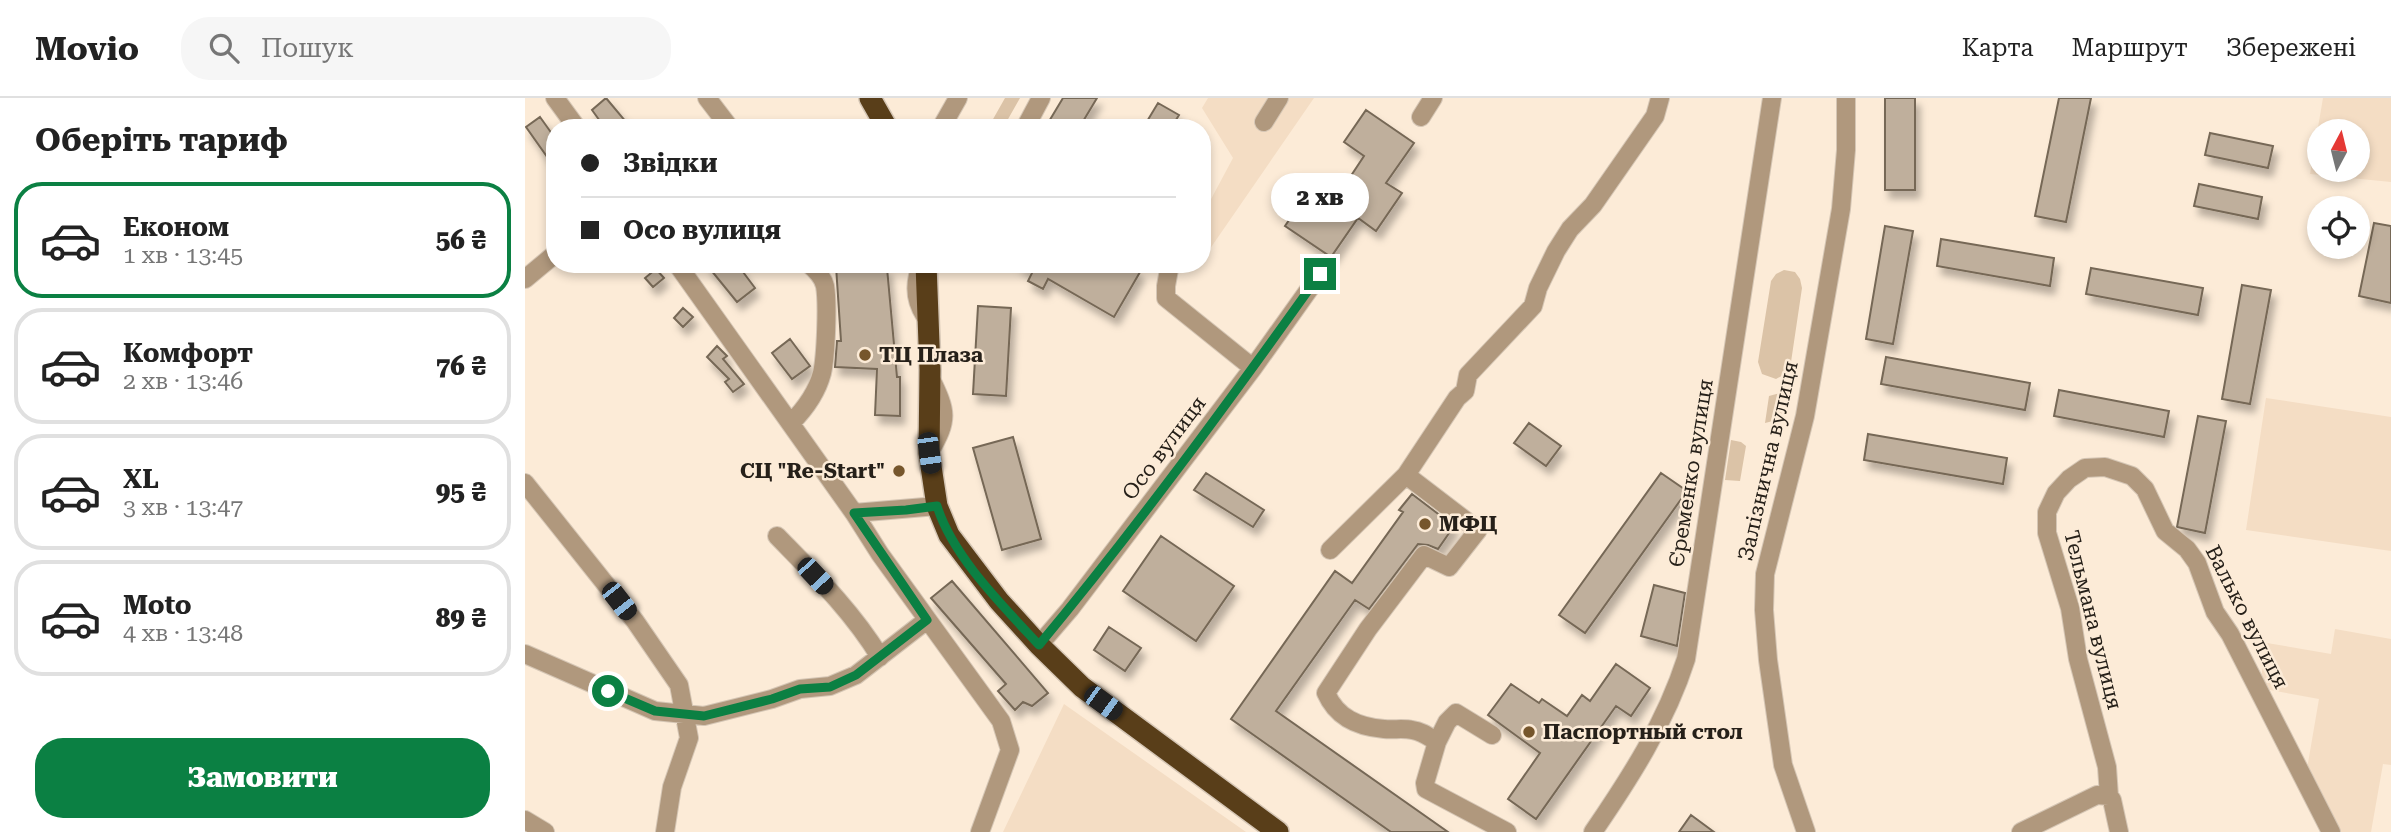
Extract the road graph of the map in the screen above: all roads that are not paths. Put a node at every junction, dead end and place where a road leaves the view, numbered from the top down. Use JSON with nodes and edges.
{"nodes":[{"id":1,"x":555,"y":98,"type":"edge"},
{"id":2,"x":707,"y":98,"type":"edge"},
{"id":3,"x":870,"y":98,"type":"edge"},
{"id":4,"x":958,"y":98,"type":"edge"},
{"id":5,"x":1041,"y":98,"type":"edge"},
{"id":6,"x":1279,"y":98,"type":"edge"},
{"id":7,"x":1433,"y":98,"type":"edge"},
{"id":8,"x":1660,"y":98,"type":"edge"},
{"id":9,"x":1772,"y":98,"type":"edge"},
{"id":10,"x":1846,"y":98,"type":"edge"},
{"id":11,"x":1421,"y":117,"type":"dead end"},
{"id":12,"x":570,"y":119,"type":"edge"},
{"id":13,"x":723,"y":119,"type":"edge"},
{"id":14,"x":882,"y":119,"type":"edge"},
{"id":15,"x":946,"y":119,"type":"edge"},
{"id":16,"x":1030,"y":119,"type":"edge"},
{"id":17,"x":1264,"y":122,"type":"dead end"},
{"id":18,"x":546,"y":262,"type":"edge"},
{"id":19,"x":683,"y":273,"type":"edge"},
{"id":20,"x":818,"y":273,"type":"edge"},
{"id":21,"x":925,"y":273,"type":"edge"},
{"id":22,"x":1167,"y":273,"type":"edge"},
{"id":23,"x":1320,"y":274,"type":"dead end"},
{"id":24,"x":525,"y":279,"type":"edge"},
{"id":25,"x":1253,"y":368,"type":"junction"},
{"id":26,"x":791,"y":423,"type":"junction"},
{"id":27,"x":2085,"y":468,"type":"joint"},
{"id":28,"x":1406,"y":475,"type":"junction"},
{"id":29,"x":525,"y":483,"type":"edge"},
{"id":30,"x":854,"y":513,"type":"junction"},
{"id":31,"x":939,"y":513,"type":"junction"},
{"id":32,"x":777,"y":536,"type":"dead end"},
{"id":33,"x":1330,"y":550,"type":"dead end"},
{"id":34,"x":927,"y":620,"type":"junction"},
{"id":35,"x":1039,"y":645,"type":"junction"},
{"id":36,"x":525,"y":654,"type":"edge"},
{"id":37,"x":880,"y":657,"type":"junction"},
{"id":38,"x":685,"y":715,"type":"junction"},
{"id":39,"x":1492,"y":735,"type":"dead end"},
{"id":40,"x":1437,"y":742,"type":"junction"},
{"id":41,"x":2109,"y":796,"type":"junction"},
{"id":42,"x":525,"y":820,"type":"edge"},
{"id":43,"x":545,"y":832,"type":"edge"},
{"id":44,"x":665,"y":832,"type":"edge"},
{"id":45,"x":981,"y":832,"type":"edge"},
{"id":46,"x":1277,"y":832,"type":"edge"},
{"id":47,"x":1507,"y":832,"type":"edge"},
{"id":48,"x":1593,"y":832,"type":"edge"},
{"id":49,"x":1806,"y":832,"type":"edge"},
{"id":50,"x":2021,"y":832,"type":"edge"},
{"id":51,"x":2119,"y":832,"type":"edge"},
{"id":52,"x":2331,"y":832,"type":"edge"}],
"edges":[{"from":1,"to":12,"type":"street"},
{"from":2,"to":13,"type":"street"},
{"from":3,"to":14,"type":"highway"},
{"from":4,"to":15,"type":"street"},
{"from":5,"to":16,"type":"street"},
{"from":6,"to":17,"type":"street"},
{"from":7,"to":11,"type":"street"},
{"from":8,"to":28,"type":"street"},
{"from":9,"to":48,"type":"street","name":"Єременко вулиця"},
{"from":10,"to":49,"type":"street","name":"Залізнична вулиця"},
{"from":18,"to":24,"type":"street"},
{"from":19,"to":26,"type":"street"},
{"from":20,"to":26,"type":"street"},
{"from":21,"to":31,"type":"highway"},
{"from":22,"to":25,"type":"street"},
{"from":23,"to":25,"type":"street","name":"Осо вулиця"},
{"from":25,"to":35,"type":"street","name":"Осо вулиця"},
{"from":26,"to":30,"type":"street"},
{"from":27,"to":41,"type":"street","name":"Тельмана вулиця"},
{"from":27,"to":52,"type":"street","name":"Валько вулиця"},
{"from":28,"to":33,"type":"street"},
{"from":28,"to":40,"type":"street"},
{"from":29,"to":38,"type":"street"},
{"from":30,"to":31,"type":"street"},
{"from":30,"to":34,"type":"street"},
{"from":31,"to":35,"type":"highway"},
{"from":32,"to":37,"type":"street"},
{"from":34,"to":37,"type":"street"},
{"from":34,"to":45,"type":"street"},
{"from":35,"to":46,"type":"highway"},
{"from":36,"to":38,"type":"street"},
{"from":37,"to":38,"type":"street"},
{"from":38,"to":44,"type":"street"},
{"from":39,"to":40,"type":"street"},
{"from":40,"to":47,"type":"street"},
{"from":41,"to":50,"type":"street"},
{"from":41,"to":51,"type":"street","name":"Тельмана вулиця"},
{"from":42,"to":43,"type":"street"}]}
